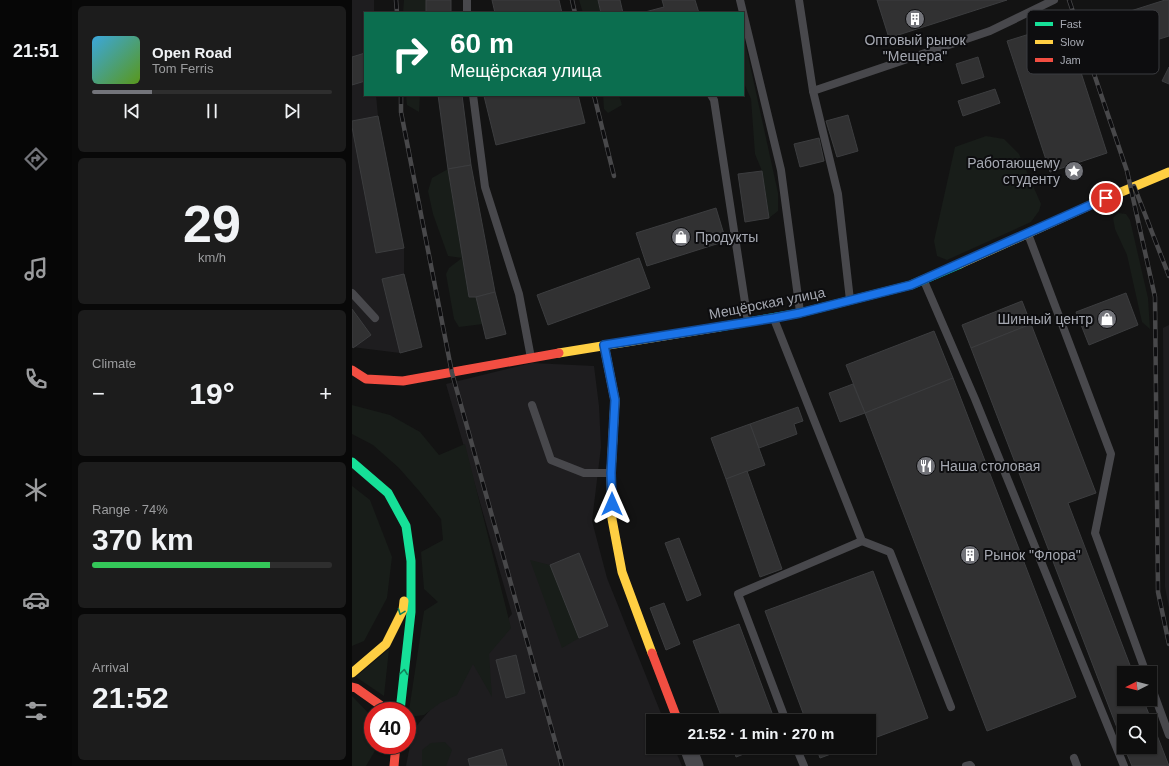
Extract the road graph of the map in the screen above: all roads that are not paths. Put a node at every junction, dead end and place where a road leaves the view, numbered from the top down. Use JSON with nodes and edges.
{"nodes":[{"id":1,"x":467,"y":0,"type":"edge"},
{"id":2,"x":740,"y":0,"type":"edge"},
{"id":3,"x":799,"y":0,"type":"edge"},
{"id":4,"x":1054,"y":0,"type":"edge"},
{"id":5,"x":1033,"y":10,"type":"edge"},
{"id":6,"x":467,"y":12,"type":"edge"},
{"id":7,"x":743,"y":12,"type":"edge"},
{"id":8,"x":1027,"y":13,"type":"edge"},
{"id":9,"x":744,"y":16,"type":"edge"},
{"id":10,"x":814,"y":91,"type":"junction"},
{"id":11,"x":473,"y":96,"type":"edge"},
{"id":12,"x":712,"y":96,"type":"edge"},
{"id":13,"x":1169,"y":172,"type":"edge"},
{"id":14,"x":1027,"y":233,"type":"junction"},
{"id":15,"x":924,"y":280,"type":"junction"},
{"id":16,"x":352,"y":293,"type":"edge"},
{"id":17,"x":850,"y":301,"type":"junction"},
{"id":18,"x":800,"y":313,"type":"junction"},
{"id":19,"x":375,"y":318,"type":"dead end"},
{"id":20,"x":774,"y":318,"type":"junction"},
{"id":21,"x":749,"y":322,"type":"junction"},
{"id":22,"x":604,"y":345,"type":"junction"},
{"id":23,"x":531,"y":358,"type":"junction"},
{"id":24,"x":352,"y":370,"type":"edge"},
{"id":25,"x":532,"y":405,"type":"dead end"},
{"id":26,"x":352,"y":462,"type":"edge"},
{"id":27,"x":611,"y":473,"type":"junction"},
{"id":28,"x":862,"y":541,"type":"junction"},
{"id":29,"x":411,"y":561,"type":"junction"},
{"id":30,"x":1143,"y":666,"type":"edge"},
{"id":31,"x":352,"y":673,"type":"edge"},
{"id":32,"x":352,"y":687,"type":"edge"},
{"id":33,"x":376,"y":702,"type":"edge"},
{"id":34,"x":401,"y":702,"type":"edge"},
{"id":35,"x":1157,"y":702,"type":"edge"},
{"id":36,"x":951,"y":707,"type":"dead end"},
{"id":37,"x":675,"y":714,"type":"edge"},
{"id":38,"x":783,"y":714,"type":"edge"},
{"id":39,"x":1169,"y":735,"type":"edge"},
{"id":40,"x":395,"y":754,"type":"edge"},
{"id":41,"x":691,"y":754,"type":"edge"},
{"id":42,"x":799,"y":754,"type":"edge"},
{"id":43,"x":1074,"y":758,"type":"dead end"},
{"id":44,"x":394,"y":766,"type":"edge"},
{"id":45,"x":695,"y":766,"type":"edge"},
{"id":46,"x":804,"y":766,"type":"edge"},
{"id":47,"x":966,"y":766,"type":"edge"},
{"id":48,"x":971,"y":766,"type":"edge"},
{"id":49,"x":1077,"y":766,"type":"edge"},
{"id":50,"x":1124,"y":766,"type":"edge"}],
"edges":[{"from":1,"to":6,"type":"lane"},
{"from":2,"to":7,"type":"lane"},
{"from":3,"to":10,"type":"lane"},
{"from":4,"to":5,"type":"lane"},
{"from":8,"to":10,"type":"lane"},
{"from":9,"to":18,"type":"lane"},
{"from":10,"to":17,"type":"lane"},
{"from":11,"to":23,"type":"lane"},
{"from":12,"to":21,"type":"lane"},
{"from":13,"to":14,"type":"main road","name":"Мещёрская улица"},
{"from":14,"to":15,"type":"main road","name":"Мещёрская улица"},
{"from":14,"to":30,"type":"lane"},
{"from":15,"to":17,"type":"main road","name":"Мещёрская улица"},
{"from":15,"to":50,"type":"lane"},
{"from":16,"to":19,"type":"lane"},
{"from":17,"to":18,"type":"main road","name":"Мещёрская улица"},
{"from":18,"to":20,"type":"main road","name":"Мещёрская улица"},
{"from":20,"to":21,"type":"main road","name":"Мещёрская улица"},
{"from":20,"to":28,"type":"lane"},
{"from":21,"to":22,"type":"main road","name":"Мещёрская улица"},
{"from":22,"to":23,"type":"main road","name":"Мещёрская улица"},
{"from":22,"to":27,"type":"main road"},
{"from":23,"to":24,"type":"main road","name":"Мещёрская улица"},
{"from":25,"to":27,"type":"lane"},
{"from":26,"to":29,"type":"main road"},
{"from":27,"to":37,"type":"main road"},
{"from":28,"to":36,"type":"lane"},
{"from":28,"to":38,"type":"lane"},
{"from":29,"to":31,"type":"main road","one_way":true},
{"from":34,"to":29,"type":"main road","one_way":true},
{"from":32,"to":33,"type":"main road"},
{"from":35,"to":39,"type":"lane"},
{"from":40,"to":44,"type":"main road"},
{"from":41,"to":45,"type":"street"},
{"from":42,"to":46,"type":"lane"},
{"from":43,"to":49,"type":"lane"},
{"from":47,"to":48,"type":"lane"}]}
